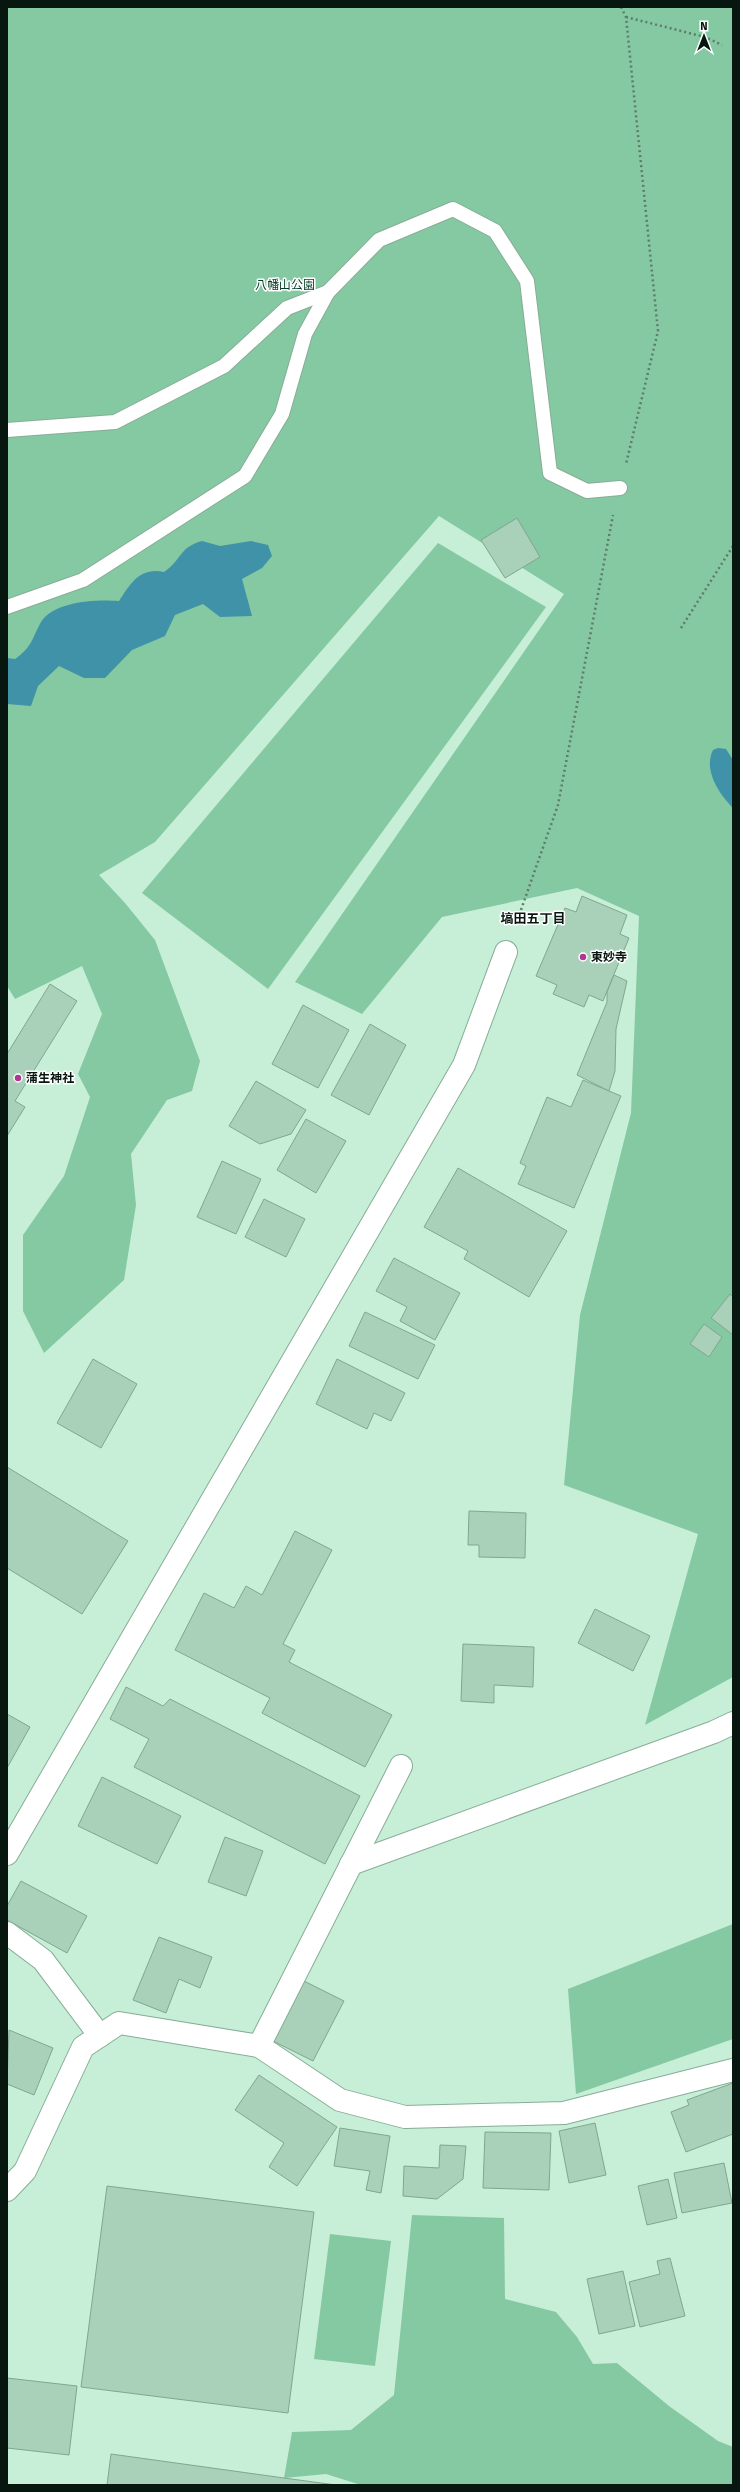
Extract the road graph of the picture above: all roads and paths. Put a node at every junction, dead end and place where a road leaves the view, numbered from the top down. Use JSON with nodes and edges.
{"nodes":[{"id":1,"x":621,"y":7,"type":"edge"},
{"id":2,"x":626,"y":17,"type":"junction"},
{"id":3,"x":722,"y":45,"type":"dead end"},
{"id":4,"x":328,"y":292,"type":"junction"},
{"id":5,"x":7,"y":430,"type":"edge"},
{"id":6,"x":620,"y":488,"type":"junction"},
{"id":7,"x":733,"y":546,"type":"edge"},
{"id":8,"x":7,"y":607,"type":"edge"},
{"id":9,"x":681,"y":628,"type":"dead end"},
{"id":10,"x":506,"y":952,"type":"joint"},
{"id":11,"x":733,"y":1723,"type":"edge"},
{"id":12,"x":401,"y":1766,"type":"dead end"},
{"id":13,"x":7,"y":1854,"type":"edge"},
{"id":14,"x":351,"y":1864,"type":"junction"},
{"id":15,"x":7,"y":1933,"type":"edge"},
{"id":16,"x":100,"y":2036,"type":"junction"},
{"id":17,"x":259,"y":2046,"type":"junction"},
{"id":18,"x":733,"y":2070,"type":"edge"},
{"id":19,"x":7,"y":2190,"type":"edge"}],
"edges":[{"from":1,"to":2,"type":"path"},
{"from":2,"to":3,"type":"path"},
{"from":2,"to":6,"type":"path"},
{"from":4,"to":5,"type":"lane"},
{"from":4,"to":6,"type":"lane"},
{"from":4,"to":8,"type":"lane"},
{"from":6,"to":10,"type":"path"},
{"from":7,"to":9,"type":"path"},
{"from":10,"to":13,"type":"street"},
{"from":11,"to":14,"type":"street"},
{"from":12,"to":14,"type":"street"},
{"from":14,"to":17,"type":"street"},
{"from":15,"to":16,"type":"street"},
{"from":16,"to":17,"type":"street"},
{"from":16,"to":19,"type":"street"},
{"from":17,"to":18,"type":"street"}]}
